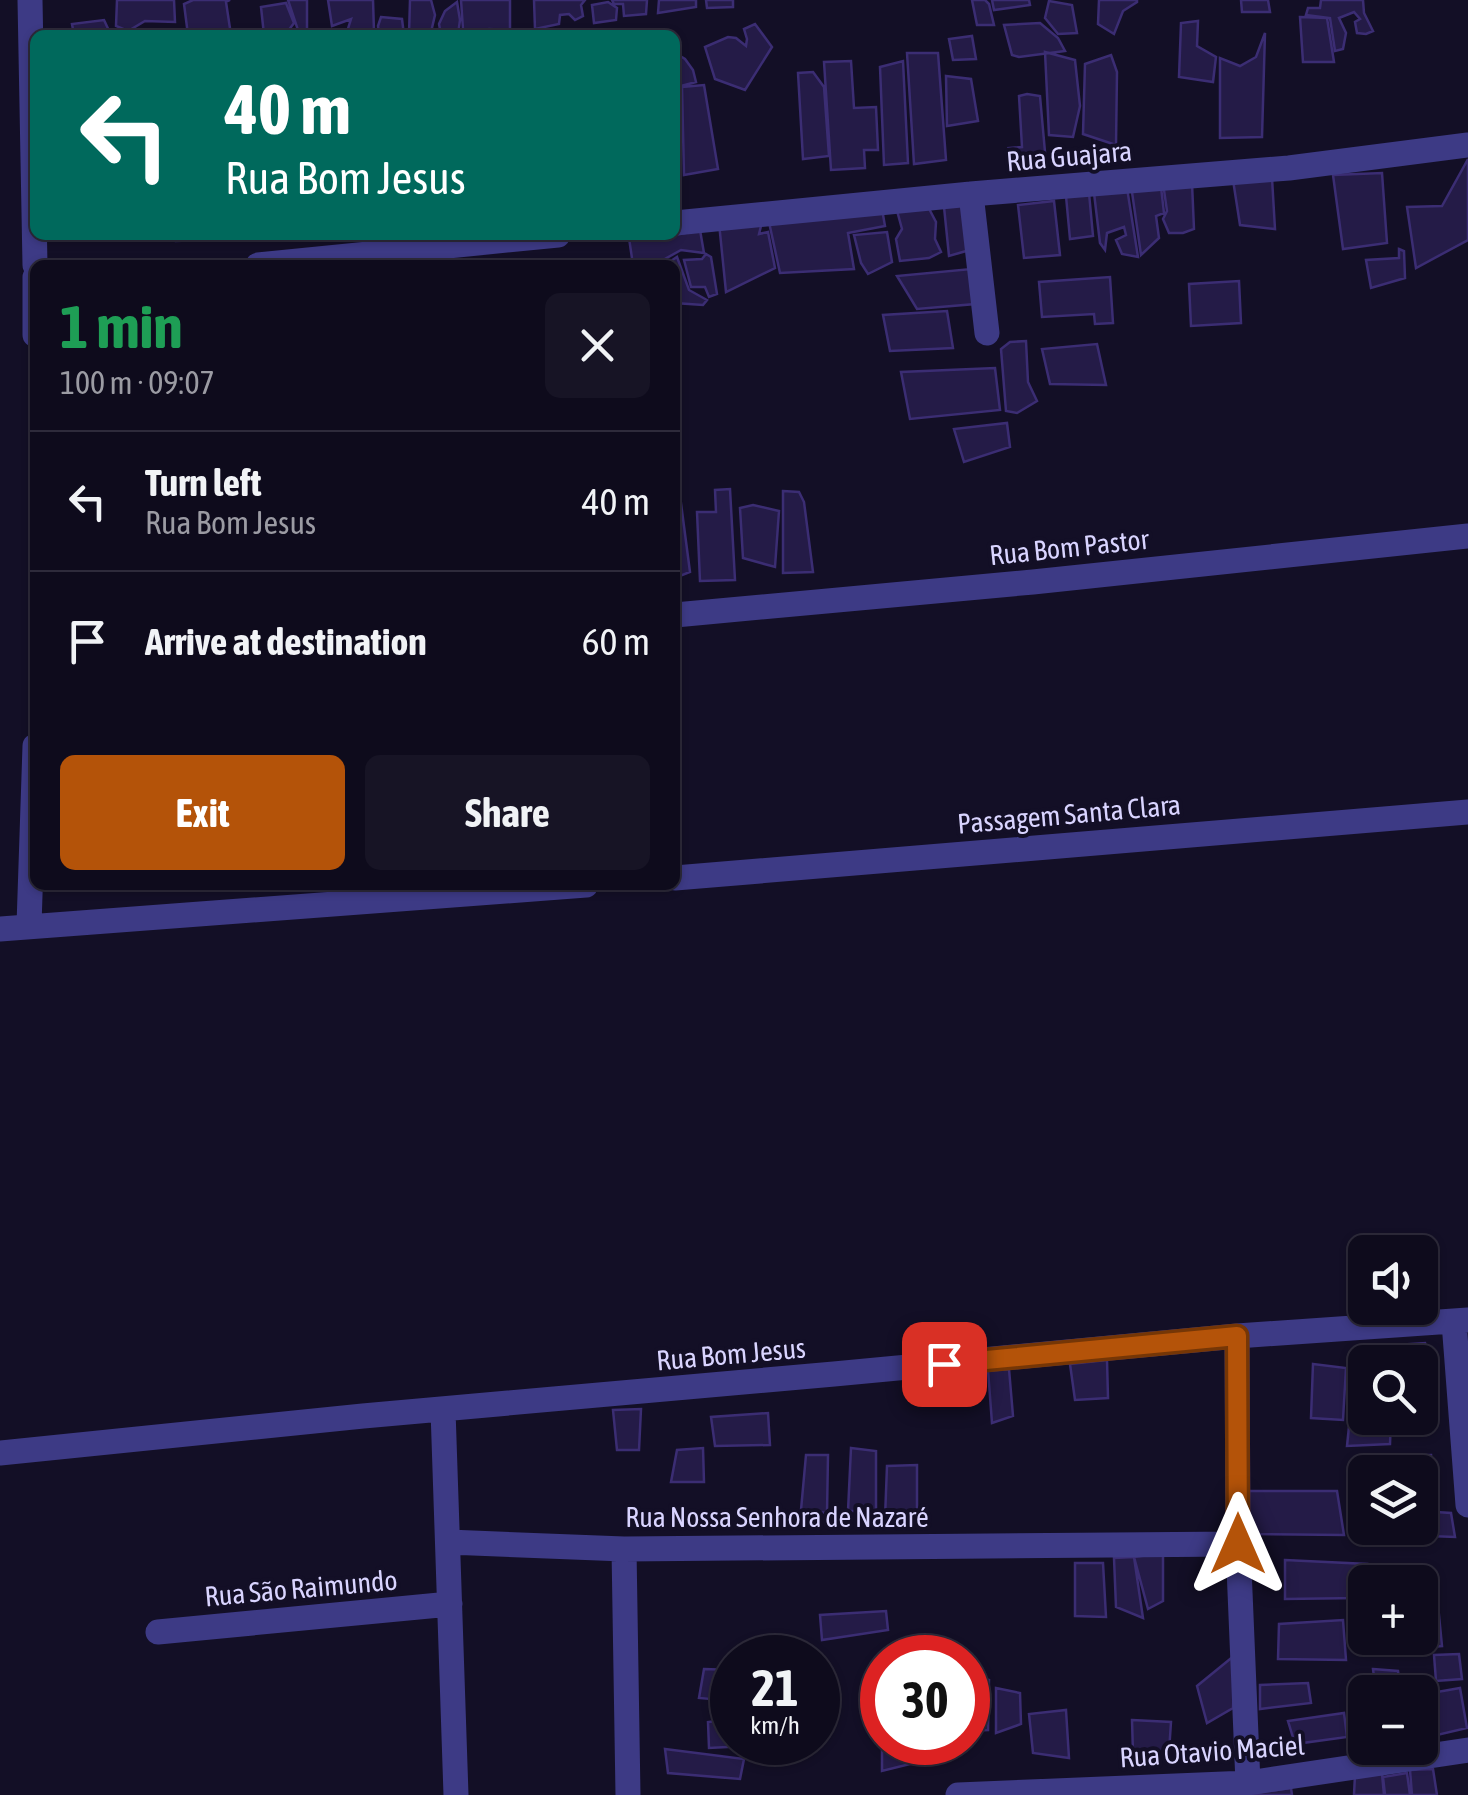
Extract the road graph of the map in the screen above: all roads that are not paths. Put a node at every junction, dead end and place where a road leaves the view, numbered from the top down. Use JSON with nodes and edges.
{"nodes":[{"id":1,"x":30,"y":0,"type":"edge"},
{"id":2,"x":31,"y":30,"type":"edge"},
{"id":3,"x":1468,"y":145,"type":"edge"},
{"id":4,"x":971,"y":194,"type":"junction"},
{"id":5,"x":680,"y":223,"type":"edge"},
{"id":6,"x":508,"y":240,"type":"edge"},
{"id":7,"x":308,"y":260,"type":"edge"},
{"id":8,"x":987,"y":333,"type":"dead end"},
{"id":9,"x":1468,"y":536,"type":"edge"},
{"id":10,"x":680,"y":615,"type":"edge"},
{"id":11,"x":1468,"y":812,"type":"edge"},
{"id":12,"x":680,"y":878,"type":"edge"},
{"id":13,"x":30,"y":890,"type":"edge"},
{"id":14,"x":516,"y":890,"type":"edge"},
{"id":15,"x":29,"y":925,"type":"junction"},
{"id":16,"x":0,"y":928,"type":"edge"},
{"id":17,"x":1461,"y":1321,"type":"edge"},
{"id":18,"x":1237,"y":1336,"type":"junction"},
{"id":19,"x":443,"y":1410,"type":"junction"},
{"id":20,"x":0,"y":1453,"type":"edge"},
{"id":21,"x":1468,"y":1505,"type":"edge"},
{"id":22,"x":448,"y":1542,"type":"junction"},
{"id":23,"x":1238,"y":1544,"type":"junction"},
{"id":24,"x":624,"y":1549,"type":"junction"},
{"id":25,"x":450,"y":1604,"type":"junction"},
{"id":26,"x":158,"y":1632,"type":"dead end"},
{"id":27,"x":1468,"y":1750,"type":"edge"},
{"id":28,"x":1248,"y":1783,"type":"junction"},
{"id":29,"x":456,"y":1795,"type":"edge"},
{"id":30,"x":628,"y":1795,"type":"edge"},
{"id":31,"x":958,"y":1795,"type":"edge"}],
"edges":[{"from":1,"to":2,"type":"street"},
{"from":3,"to":4,"type":"street","name":"Rua Guajara"},
{"from":4,"to":5,"type":"street","name":"Rua Guajara"},
{"from":4,"to":8,"type":"street"},
{"from":6,"to":7,"type":"street"},
{"from":9,"to":10,"type":"street","name":"Rua Bom Pastor"},
{"from":11,"to":12,"type":"street","name":"Passagem Santa Clara"},
{"from":13,"to":15,"type":"street"},
{"from":14,"to":15,"type":"street"},
{"from":15,"to":16,"type":"street"},
{"from":17,"to":18,"type":"street","name":"Rua Bom Jesus"},
{"from":17,"to":21,"type":"street"},
{"from":18,"to":19,"type":"street","name":"Rua Bom Jesus"},
{"from":18,"to":23,"type":"street"},
{"from":19,"to":20,"type":"street","name":"Rua Bom Jesus"},
{"from":19,"to":22,"type":"street"},
{"from":22,"to":24,"type":"street","name":"Rua Nossa Senhora de Nazaré"},
{"from":22,"to":25,"type":"street"},
{"from":23,"to":24,"type":"street","name":"Rua Nossa Senhora de Nazaré"},
{"from":23,"to":28,"type":"street"},
{"from":24,"to":30,"type":"street"},
{"from":25,"to":26,"type":"street","name":"Rua São Raimundo"},
{"from":25,"to":29,"type":"street"},
{"from":27,"to":28,"type":"street","name":"Rua Otavio Maciel"},
{"from":28,"to":31,"type":"street","name":"Rua Otavio Maciel"}]}
